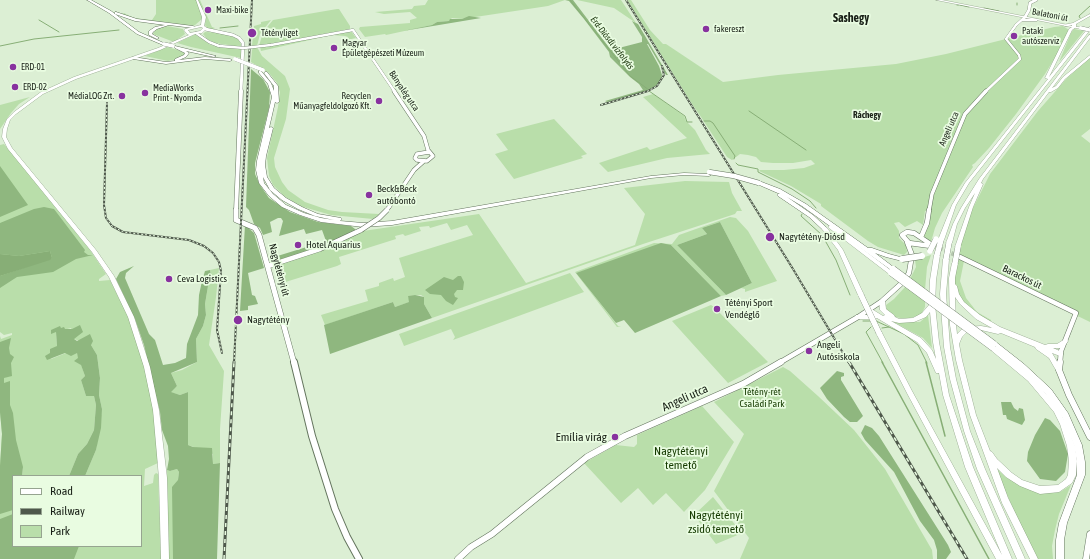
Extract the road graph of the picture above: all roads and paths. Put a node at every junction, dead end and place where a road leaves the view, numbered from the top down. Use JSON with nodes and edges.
{"nodes":[{"id":1,"x":89,"y":0,"type":"edge"},
{"id":2,"x":94,"y":0,"type":"edge"},
{"id":3,"x":197,"y":0,"type":"edge"},
{"id":4,"x":936,"y":0,"type":"edge"},
{"id":5,"x":1036,"y":0,"type":"edge"},
{"id":6,"x":116,"y":13,"type":"junction"},
{"id":7,"x":1090,"y":15,"type":"edge"},
{"id":8,"x":1024,"y":17,"type":"junction"},
{"id":9,"x":204,"y":19,"type":"junction"},
{"id":10,"x":193,"y":27,"type":"junction"},
{"id":11,"x":1073,"y":27,"type":"junction"},
{"id":12,"x":1090,"y":29,"type":"edge"},
{"id":13,"x":203,"y":30,"type":"junction"},
{"id":14,"x":187,"y":32,"type":"junction"},
{"id":15,"x":194,"y":34,"type":"junction"},
{"id":16,"x":1090,"y":36,"type":"edge"},
{"id":17,"x":202,"y":37,"type":"junction"},
{"id":18,"x":158,"y":39,"type":"junction"},
{"id":19,"x":180,"y":40,"type":"junction"},
{"id":20,"x":166,"y":43,"type":"junction"},
{"id":21,"x":175,"y":46,"type":"junction"},
{"id":22,"x":1090,"y":56,"type":"edge"},
{"id":23,"x":140,"y":57,"type":"junction"},
{"id":24,"x":232,"y":60,"type":"junction"},
{"id":25,"x":1047,"y":83,"type":"junction"},
{"id":26,"x":1048,"y":92,"type":"junction"},
{"id":27,"x":426,"y":143,"type":"junction"},
{"id":28,"x":422,"y":152,"type":"junction"},
{"id":29,"x":429,"y":152,"type":"junction"},
{"id":30,"x":417,"y":160,"type":"junction"},
{"id":31,"x":424,"y":161,"type":"junction"},
{"id":32,"x":414,"y":170,"type":"junction"},
{"id":33,"x":981,"y":179,"type":"junction"},
{"id":34,"x":758,"y":184,"type":"junction"},
{"id":35,"x":925,"y":227,"type":"junction"},
{"id":36,"x":828,"y":228,"type":"junction"},
{"id":37,"x":843,"y":232,"type":"junction"},
{"id":38,"x":914,"y":233,"type":"junction"},
{"id":39,"x":939,"y":239,"type":"junction"},
{"id":40,"x":920,"y":241,"type":"junction"},
{"id":41,"x":907,"y":242,"type":"junction"},
{"id":42,"x":931,"y":247,"type":"junction"},
{"id":43,"x":912,"y":255,"type":"junction"},
{"id":44,"x":960,"y":257,"type":"tunnel mouth"},
{"id":45,"x":266,"y":258,"type":"junction"},
{"id":46,"x":281,"y":262,"type":"junction"},
{"id":47,"x":268,"y":266,"type":"junction"},
{"id":48,"x":892,"y":271,"type":"junction"},
{"id":49,"x":270,"y":274,"type":"junction"},
{"id":50,"x":952,"y":278,"type":"junction"},
{"id":51,"x":882,"y":301,"type":"junction"},
{"id":52,"x":932,"y":305,"type":"junction"},
{"id":53,"x":1062,"y":306,"type":"junction"},
{"id":54,"x":870,"y":310,"type":"junction"},
{"id":55,"x":858,"y":317,"type":"junction"},
{"id":56,"x":1073,"y":320,"type":"junction"},
{"id":57,"x":887,"y":321,"type":"junction"},
{"id":58,"x":899,"y":321,"type":"junction"},
{"id":59,"x":1064,"y":341,"type":"junction"},
{"id":60,"x":1040,"y":346,"type":"junction"},
{"id":61,"x":994,"y":347,"type":"junction"},
{"id":62,"x":1060,"y":354,"type":"junction"},
{"id":63,"x":959,"y":360,"type":"junction"},
{"id":64,"x":1059,"y":370,"type":"junction"},
{"id":65,"x":942,"y":379,"type":"junction"},
{"id":66,"x":1090,"y":437,"type":"edge"},
{"id":67,"x":983,"y":444,"type":"junction"},
{"id":68,"x":1090,"y":534,"type":"edge"},
{"id":69,"x":165,"y":559,"type":"edge"},
{"id":70,"x":358,"y":559,"type":"edge"},
{"id":71,"x":458,"y":559,"type":"edge"},
{"id":72,"x":1000,"y":559,"type":"edge"},
{"id":73,"x":1008,"y":559,"type":"edge"},
{"id":74,"x":1021,"y":559,"type":"edge"},
{"id":75,"x":1034,"y":559,"type":"edge"},
{"id":76,"x":1060,"y":559,"type":"edge"},
{"id":77,"x":1086,"y":559,"type":"edge"}],
"edges":[{"from":1,"to":20,"type":"highway"},
{"from":2,"to":6,"type":"highway"},
{"from":3,"to":9,"type":"main road"},
{"from":4,"to":8,"type":"main road","name":"Balatoni út"},
{"from":5,"to":8,"type":"main road"},
{"from":6,"to":10,"type":"highway"},
{"from":6,"to":18,"type":"highway"},
{"from":7,"to":11,"type":"main road"},
{"from":8,"to":11,"type":"main road","name":"Balatoni út"},
{"from":8,"to":35,"type":"street","name":"Angeli utca"},
{"from":9,"to":10,"type":"main road"},
{"from":9,"to":13,"type":"main road"},
{"from":10,"to":13,"type":"main road"},
{"from":10,"to":14,"type":"main road"},
{"from":11,"to":12,"type":"main road","name":"Balatoni út","bridge":true},
{"from":11,"to":25,"type":"main road"},
{"from":12,"to":25,"type":"main road"},
{"from":13,"to":15,"type":"main road"},
{"from":13,"to":17,"type":"street"},
{"from":13,"to":45,"type":"main road","name":"Nagytétényi út"},
{"from":14,"to":15,"type":"main road"},
{"from":14,"to":18,"type":"highway"},
{"from":14,"to":19,"type":"main road"},
{"from":15,"to":17,"type":"street"},
{"from":15,"to":19,"type":"main road"},
{"from":16,"to":26,"type":"main road"},
{"from":17,"to":27,"type":"street","name":"Bányalég utca","bridge":true},
{"from":18,"to":20,"type":"highway"},
{"from":19,"to":23,"type":"main road"},
{"from":20,"to":21,"type":"highway","bridge":true},
{"from":21,"to":23,"type":"highway"},
{"from":21,"to":24,"type":"highway"},
{"from":22,"to":26,"type":"main road"},
{"from":23,"to":24,"type":"highway"},
{"from":23,"to":69,"type":"main road"},
{"from":24,"to":34,"type":"highway","bridge":true},
{"from":25,"to":39,"type":"main road"},
{"from":26,"to":33,"type":"main road"},
{"from":27,"to":28,"type":"street"},
{"from":27,"to":29,"type":"street","name":"Bányalég utca"},
{"from":28,"to":29,"type":"street"},
{"from":28,"to":30,"type":"street"},
{"from":29,"to":31,"type":"street"},
{"from":30,"to":31,"type":"street"},
{"from":30,"to":32,"type":"street"},
{"from":31,"to":32,"type":"street"},
{"from":32,"to":46,"type":"street","bridge":true},
{"from":33,"to":50,"type":"main road","bridge":true},
{"from":33,"to":74,"type":"main road","bridge":true},
{"from":34,"to":36,"type":"highway"},
{"from":34,"to":37,"type":"highway"},
{"from":35,"to":38,"type":"street"},
{"from":35,"to":40,"type":"street","name":"Angeli utca"},
{"from":36,"to":48,"type":"main road"},
{"from":36,"to":72,"type":"main road","bridge":true},
{"from":37,"to":42,"type":"highway","bridge":true},
{"from":37,"to":48,"type":"highway"},
{"from":38,"to":40,"type":"street"},
{"from":38,"to":41,"type":"street"},
{"from":39,"to":42,"type":"main road","bridge":true},
{"from":39,"to":52,"type":"main road","bridge":true},
{"from":40,"to":41,"type":"street"},
{"from":40,"to":42,"type":"street"},
{"from":40,"to":43,"type":"street","name":"Angeli utca"},
{"from":41,"to":43,"type":"street"},
{"from":43,"to":51,"type":"street","name":"Angeli utca"},
{"from":44,"to":53,"type":"street","name":"Barackos út"},
{"from":45,"to":46,"type":"street"},
{"from":45,"to":47,"type":"main road","name":"Nagytétényi út"},
{"from":46,"to":47,"type":"street"},
{"from":46,"to":49,"type":"street"},
{"from":47,"to":49,"type":"main road","name":"Nagytétényi út"},
{"from":48,"to":61,"type":"highway","bridge":true},
{"from":49,"to":70,"type":"main road","name":"Nagytétényi út"},
{"from":50,"to":60,"type":"main road"},
{"from":50,"to":63,"type":"main road"},
{"from":51,"to":54,"type":"street","name":"Angeli utca"},
{"from":51,"to":58,"type":"main road"},
{"from":52,"to":58,"type":"main road"},
{"from":52,"to":65,"type":"main road"},
{"from":53,"to":56,"type":"street"},
{"from":53,"to":56,"type":"street","name":"Barackos út"},
{"from":54,"to":55,"type":"street","name":"Angeli utca"},
{"from":54,"to":57,"type":"main road"},
{"from":54,"to":58,"type":"main road"},
{"from":55,"to":57,"type":"main road"},
{"from":55,"to":71,"type":"street","name":"Angeli utca"},
{"from":56,"to":59,"type":"street"},
{"from":57,"to":65,"type":"main road"},
{"from":59,"to":60,"type":"main road"},
{"from":59,"to":62,"type":"street"},
{"from":60,"to":62,"type":"main road"},
{"from":60,"to":63,"type":"main road"},
{"from":60,"to":64,"type":"main road"},
{"from":61,"to":67,"type":"main road"},
{"from":61,"to":76,"type":"highway"},
{"from":62,"to":64,"type":"street"},
{"from":63,"to":67,"type":"main road"},
{"from":64,"to":66,"type":"street"},
{"from":65,"to":73,"type":"main road"},
{"from":67,"to":75,"type":"main road"},
{"from":68,"to":77,"type":"street"}]}
